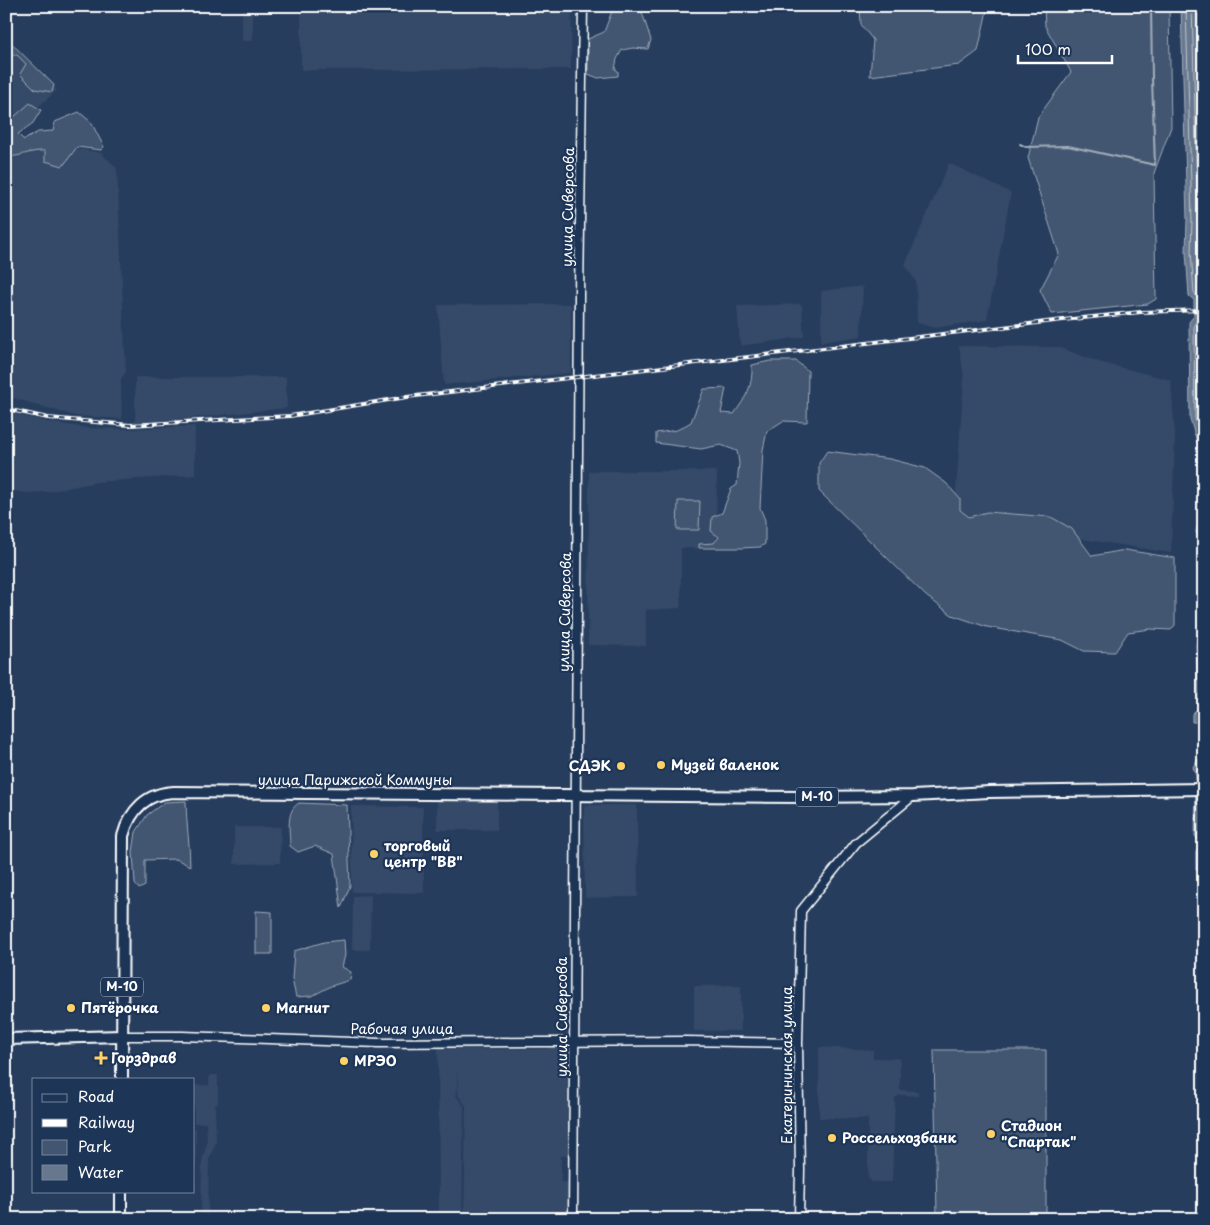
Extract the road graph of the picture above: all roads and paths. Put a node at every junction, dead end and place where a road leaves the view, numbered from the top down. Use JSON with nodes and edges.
{"nodes":[{"id":1,"x":583,"y":6,"type":"edge"},
{"id":2,"x":1204,"y":789,"type":"edge"},
{"id":3,"x":576,"y":795,"type":"junction"},
{"id":4,"x":913,"y":796,"type":"junction"},
{"id":5,"x":122,"y":1036,"type":"junction"},
{"id":6,"x":6,"y":1039,"type":"edge"},
{"id":7,"x":574,"y":1041,"type":"junction"},
{"id":8,"x":798,"y":1044,"type":"junction"},
{"id":9,"x":122,"y":1078,"type":"edge"},
{"id":10,"x":121,"y":1192,"type":"edge"},
{"id":11,"x":121,"y":1219,"type":"edge"},
{"id":12,"x":573,"y":1219,"type":"edge"},
{"id":13,"x":798,"y":1219,"type":"edge"}],
"edges":[{"from":1,"to":3,"type":"street","name":"улица Сиверсова"},
{"from":2,"to":4,"type":"main road","number":"М-10"},
{"from":3,"to":4,"type":"main road","number":"М-10"},
{"from":3,"to":5,"type":"main road","name":"улица Парижской Коммуны","number":"М-10"},
{"from":3,"to":7,"type":"street","name":"улица Сиверсова"},
{"from":4,"to":8,"type":"street","name":"Екатерининская улица"},
{"from":5,"to":6,"type":"main road","name":"Рабочая улица"},
{"from":5,"to":7,"type":"street","name":"Рабочая улица"},
{"from":5,"to":9,"type":"main road","number":"М-10"},
{"from":7,"to":8,"type":"street","name":"Рабочая улица"},
{"from":7,"to":12,"type":"street","name":"улица Сиверсова"},
{"from":8,"to":13,"type":"street","name":"Екатерининская улица"},
{"from":10,"to":11,"type":"main road"}]}
